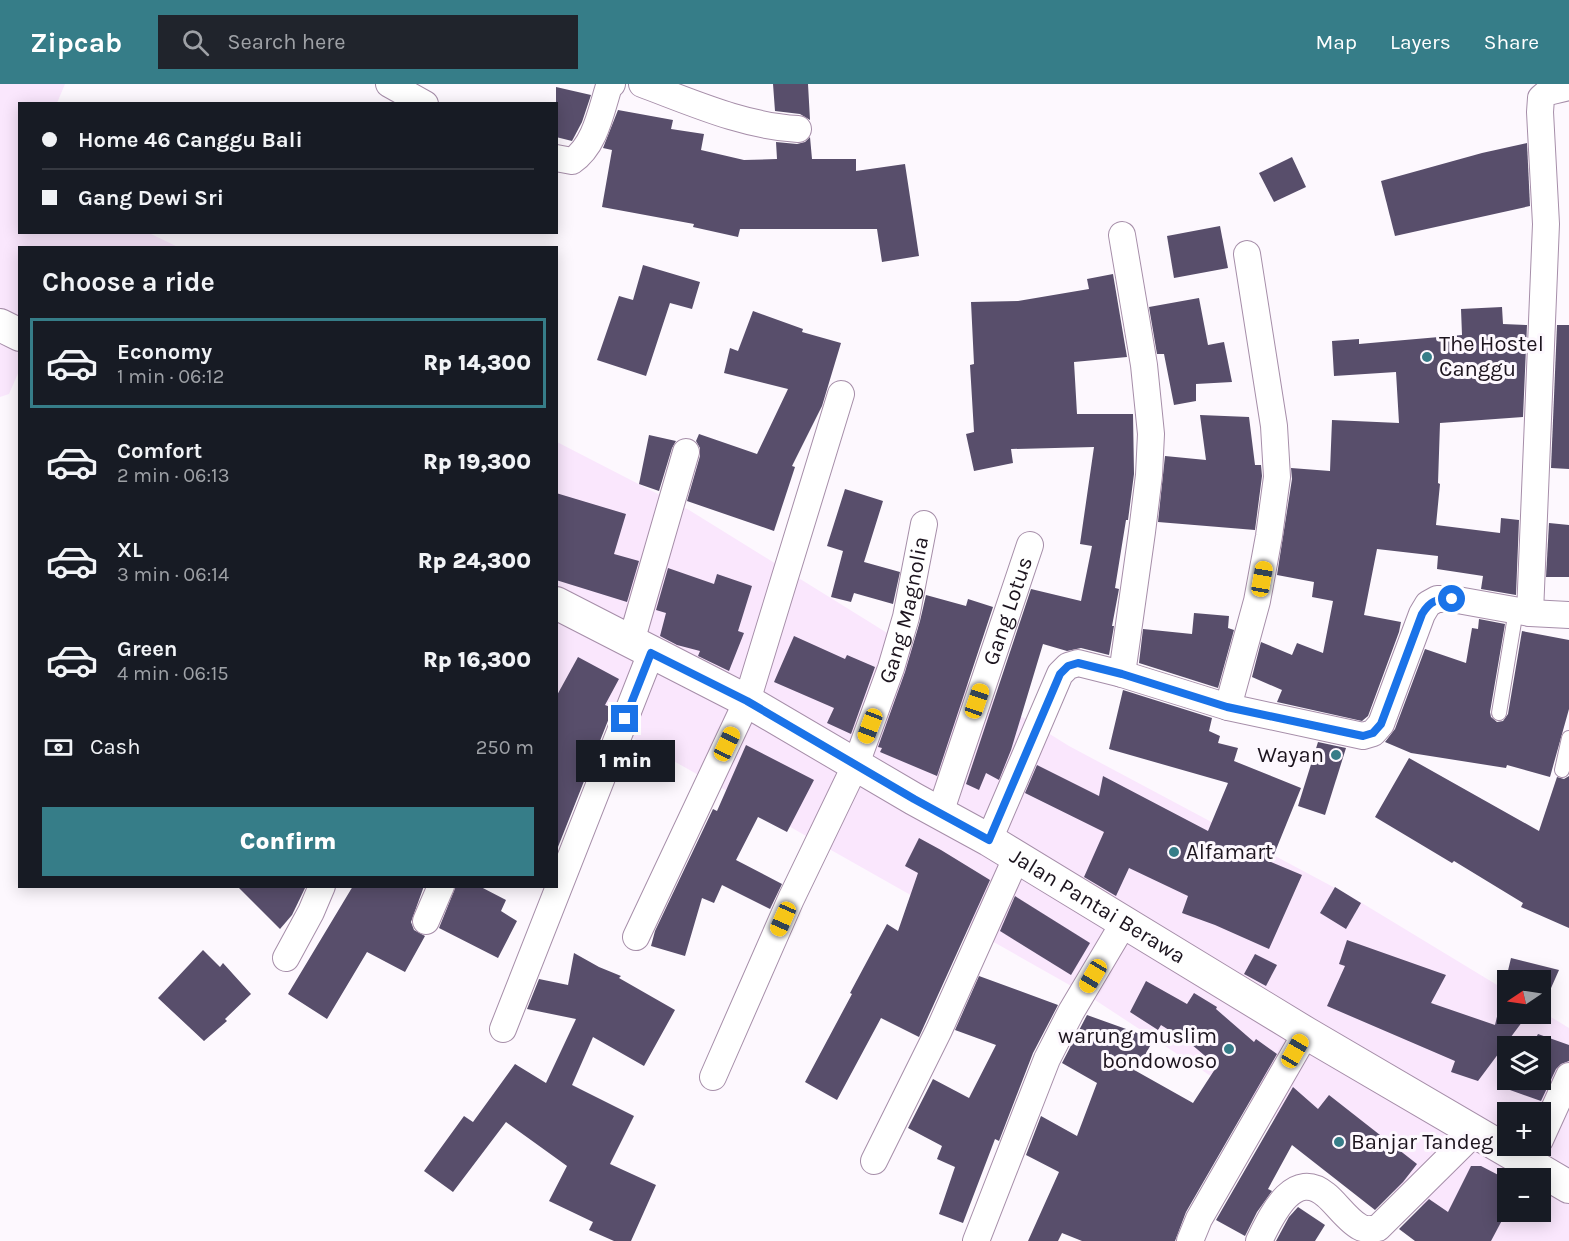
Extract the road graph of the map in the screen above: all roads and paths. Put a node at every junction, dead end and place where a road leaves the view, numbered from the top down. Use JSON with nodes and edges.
{"nodes":[{"id":1,"x":389,"y":84,"type":"edge"},
{"id":2,"x":612,"y":84,"type":"edge"},
{"id":3,"x":642,"y":84,"type":"edge"},
{"id":4,"x":1569,"y":87,"type":"edge"},
{"id":5,"x":421,"y":102,"type":"edge"},
{"id":6,"x":798,"y":129,"type":"dead end"},
{"id":7,"x":558,"y":158,"type":"edge"},
{"id":8,"x":1122,"y":235,"type":"dead end"},
{"id":9,"x":1247,"y":254,"type":"dead end"},
{"id":10,"x":0,"y":325,"type":"edge"},
{"id":11,"x":18,"y":334,"type":"edge"},
{"id":12,"x":841,"y":394,"type":"dead end"},
{"id":13,"x":687,"y":452,"type":"dead end"},
{"id":14,"x":924,"y":524,"type":"dead end"},
{"id":15,"x":1030,"y":545,"type":"dead end"},
{"id":16,"x":559,"y":611,"type":"edge"},
{"id":17,"x":1523,"y":612,"type":"junction"},
{"id":18,"x":1569,"y":615,"type":"edge"},
{"id":19,"x":641,"y":647,"type":"junction"},
{"id":20,"x":1122,"y":674,"type":"junction"},
{"id":21,"x":747,"y":701,"type":"junction"},
{"id":22,"x":1227,"y":707,"type":"junction"},
{"id":23,"x":1499,"y":713,"type":"dead end"},
{"id":24,"x":1569,"y":738,"type":"edge"},
{"id":25,"x":856,"y":764,"type":"junction"},
{"id":26,"x":1562,"y":770,"type":"dead end"},
{"id":27,"x":940,"y":813,"type":"junction"},
{"id":28,"x":989,"y":840,"type":"junction"},
{"id":29,"x":1017,"y":856,"type":"junction"},
{"id":30,"x":558,"y":877,"type":"edge"},
{"id":31,"x":321,"y":888,"type":"edge"},
{"id":32,"x":440,"y":888,"type":"edge"},
{"id":33,"x":554,"y":888,"type":"edge"},
{"id":34,"x":426,"y":921,"type":"dead end"},
{"id":35,"x":1125,"y":921,"type":"junction"},
{"id":36,"x":636,"y":937,"type":"dead end"},
{"id":37,"x":286,"y":958,"type":"dead end"},
{"id":38,"x":503,"y":1029,"type":"dead end"},
{"id":39,"x":1306,"y":1033,"type":"junction"},
{"id":40,"x":1569,"y":1076,"type":"edge"},
{"id":41,"x":713,"y":1077,"type":"dead end"},
{"id":42,"x":1551,"y":1117,"type":"edge"},
{"id":43,"x":1474,"y":1133,"type":"junction"},
{"id":44,"x":1497,"y":1140,"type":"edge"},
{"id":45,"x":1541,"y":1156,"type":"edge"},
{"id":46,"x":874,"y":1161,"type":"dead end"},
{"id":47,"x":1569,"y":1187,"type":"edge"},
{"id":48,"x":975,"y":1241,"type":"edge"},
{"id":49,"x":1190,"y":1241,"type":"edge"},
{"id":50,"x":1260,"y":1241,"type":"edge"}],
"edges":[{"from":1,"to":5,"type":"street"},
{"from":2,"to":7,"type":"street"},
{"from":3,"to":6,"type":"street"},
{"from":4,"to":17,"type":"street"},
{"from":8,"to":20,"type":"street"},
{"from":9,"to":22,"type":"street"},
{"from":10,"to":11,"type":"street"},
{"from":12,"to":21,"type":"street"},
{"from":13,"to":19,"type":"street"},
{"from":14,"to":25,"type":"street","name":"Gang Magnolia"},
{"from":15,"to":27,"type":"street","name":"Gang Lotus"},
{"from":16,"to":19,"type":"street","name":"Jalan Pantai Berawa"},
{"from":17,"to":18,"type":"street"},
{"from":17,"to":22,"type":"street"},
{"from":17,"to":23,"type":"lane"},
{"from":19,"to":21,"type":"street","name":"Jalan Pantai Berawa"},
{"from":19,"to":30,"type":"street"},
{"from":20,"to":22,"type":"street"},
{"from":20,"to":28,"type":"street"},
{"from":21,"to":25,"type":"street","name":"Jalan Pantai Berawa"},
{"from":21,"to":36,"type":"street"},
{"from":24,"to":26,"type":"lane"},
{"from":25,"to":27,"type":"street","name":"Jalan Pantai Berawa"},
{"from":25,"to":41,"type":"street","name":"Gang Magnolia"},
{"from":27,"to":28,"type":"street","name":"Jalan Pantai Berawa"},
{"from":28,"to":29,"type":"street","name":"Jalan Pantai Berawa"},
{"from":29,"to":35,"type":"street","name":"Jalan Pantai Berawa"},
{"from":29,"to":46,"type":"street"},
{"from":31,"to":37,"type":"street"},
{"from":32,"to":34,"type":"street"},
{"from":33,"to":38,"type":"street"},
{"from":35,"to":39,"type":"street","name":"Jalan Pantai Berawa"},
{"from":35,"to":48,"type":"street"},
{"from":39,"to":43,"type":"street","name":"Jalan Pantai Berawa"},
{"from":39,"to":49,"type":"street"},
{"from":40,"to":42,"type":"street"},
{"from":43,"to":44,"type":"street","name":"Jalan Pantai Berawa"},
{"from":43,"to":50,"type":"street"},
{"from":45,"to":47,"type":"street","name":"Jalan Pantai Berawa"}]}
